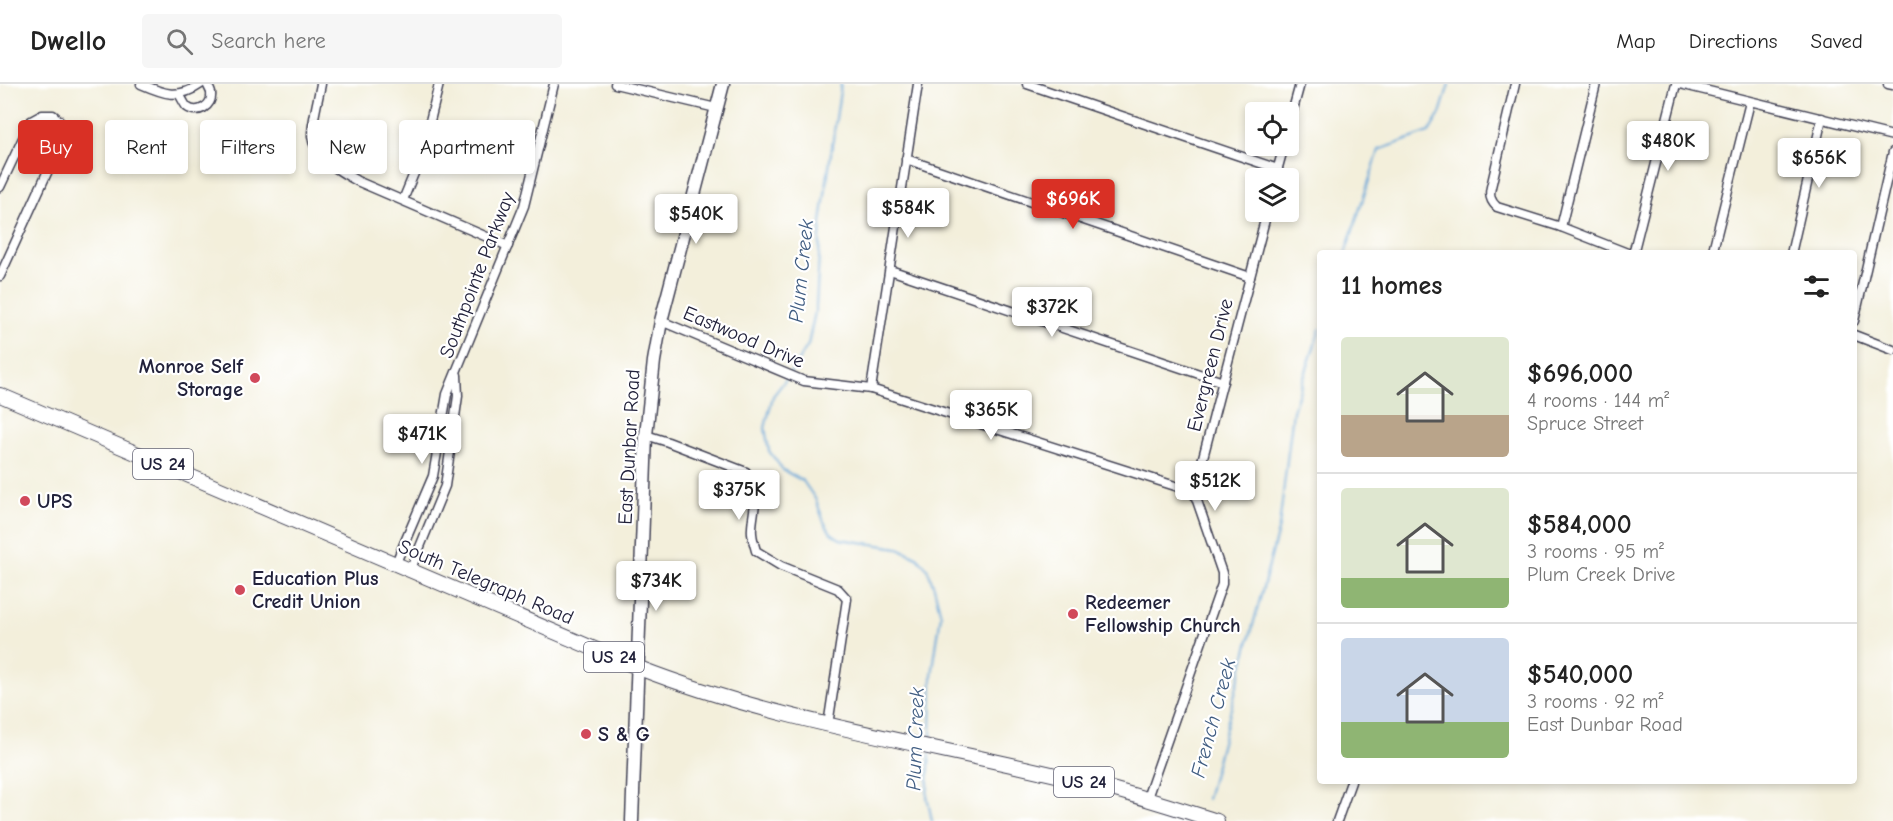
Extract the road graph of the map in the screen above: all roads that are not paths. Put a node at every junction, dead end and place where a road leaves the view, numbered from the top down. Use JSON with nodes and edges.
{"nodes":[{"id":1,"x":141,"y":84,"type":"edge"},
{"id":2,"x":201,"y":84,"type":"edge"},
{"id":3,"x":207,"y":84,"type":"edge"},
{"id":4,"x":321,"y":84,"type":"edge"},
{"id":5,"x":439,"y":84,"type":"edge"},
{"id":6,"x":554,"y":84,"type":"edge"},
{"id":7,"x":615,"y":84,"type":"edge"},
{"id":8,"x":723,"y":84,"type":"edge"},
{"id":9,"x":918,"y":84,"type":"edge"},
{"id":10,"x":1028,"y":84,"type":"edge"},
{"id":11,"x":1300,"y":84,"type":"edge"},
{"id":12,"x":1515,"y":84,"type":"edge"},
{"id":13,"x":1596,"y":84,"type":"edge"},
{"id":14,"x":1678,"y":84,"type":"edge"},
{"id":15,"x":1888,"y":84,"type":"edge"},
{"id":16,"x":1893,"y":85,"type":"edge"},
{"id":17,"x":179,"y":94,"type":"junction"},
{"id":18,"x":1295,"y":102,"type":"edge"},
{"id":19,"x":1750,"y":102,"type":"junction"},
{"id":20,"x":716,"y":108,"type":"junction"},
{"id":21,"x":1822,"y":118,"type":"junction"},
{"id":22,"x":1893,"y":136,"type":"edge"},
{"id":23,"x":1893,"y":152,"type":"edge"},
{"id":24,"x":1281,"y":156,"type":"edge"},
{"id":25,"x":906,"y":159,"type":"junction"},
{"id":26,"x":1278,"y":168,"type":"joint"},
{"id":27,"x":0,"y":187,"type":"edge"},
{"id":28,"x":403,"y":200,"type":"junction"},
{"id":29,"x":1264,"y":222,"type":"edge"},
{"id":30,"x":1561,"y":227,"type":"junction"},
{"id":31,"x":508,"y":246,"type":"junction"},
{"id":32,"x":1621,"y":250,"type":"edge"},
{"id":33,"x":1633,"y":250,"type":"edge"},
{"id":34,"x":1713,"y":250,"type":"edge"},
{"id":35,"x":1792,"y":250,"type":"edge"},
{"id":36,"x":890,"y":270,"type":"junction"},
{"id":37,"x":0,"y":276,"type":"edge"},
{"id":38,"x":1250,"y":277,"type":"junction"},
{"id":39,"x":1857,"y":308,"type":"edge"},
{"id":40,"x":661,"y":321,"type":"junction"},
{"id":41,"x":1857,"y":335,"type":"edge"},
{"id":42,"x":1893,"y":350,"type":"edge"},
{"id":43,"x":457,"y":373,"type":"junction"},
{"id":44,"x":1223,"y":382,"type":"junction"},
{"id":45,"x":871,"y":389,"type":"junction"},
{"id":46,"x":0,"y":395,"type":"edge"},
{"id":47,"x":646,"y":435,"type":"junction"},
{"id":48,"x":1194,"y":492,"type":"junction"},
{"id":49,"x":395,"y":565,"type":"junction"},
{"id":50,"x":410,"y":571,"type":"junction"},
{"id":51,"x":639,"y":668,"type":"junction"},
{"id":52,"x":828,"y":724,"type":"junction"},
{"id":53,"x":1350,"y":784,"type":"edge"},
{"id":54,"x":1146,"y":798,"type":"junction"},
{"id":55,"x":632,"y":821,"type":"edge"},
{"id":56,"x":1216,"y":821,"type":"edge"},
{"id":57,"x":1337,"y":821,"type":"edge"}],
"edges":[{"from":1,"to":17,"type":"street"},
{"from":2,"to":17,"type":"street"},
{"from":3,"to":17,"type":"street"},
{"from":4,"to":28,"type":"street"},
{"from":5,"to":28,"type":"street"},
{"from":6,"to":31,"type":"street","name":"Southpointe Parkway"},
{"from":7,"to":20,"type":"street"},
{"from":8,"to":20,"type":"street","name":"East Dunbar Road"},
{"from":9,"to":25,"type":"street"},
{"from":10,"to":26,"type":"street"},
{"from":11,"to":18,"type":"street"},
{"from":12,"to":30,"type":"street"},
{"from":13,"to":30,"type":"street"},
{"from":14,"to":19,"type":"street"},
{"from":14,"to":33,"type":"street"},
{"from":15,"to":16,"type":"street"},
{"from":19,"to":21,"type":"street"},
{"from":19,"to":34,"type":"street"},
{"from":20,"to":40,"type":"street","name":"East Dunbar Road"},
{"from":21,"to":22,"type":"street"},
{"from":21,"to":35,"type":"street"},
{"from":23,"to":39,"type":"street"},
{"from":24,"to":26,"type":"street"},
{"from":25,"to":36,"type":"street"},
{"from":25,"to":38,"type":"street"},
{"from":27,"to":37,"type":"street"},
{"from":28,"to":31,"type":"street"},
{"from":29,"to":38,"type":"street","name":"Evergreen Drive"},
{"from":30,"to":32,"type":"street"},
{"from":31,"to":43,"type":"street","name":"Southpointe Parkway"},
{"from":36,"to":44,"type":"street"},
{"from":36,"to":45,"type":"street"},
{"from":38,"to":44,"type":"street","name":"Evergreen Drive"},
{"from":40,"to":45,"type":"street","name":"Eastwood Drive"},
{"from":40,"to":47,"type":"street","name":"East Dunbar Road"},
{"from":41,"to":42,"type":"street"},
{"from":43,"to":49,"type":"street","name":"Southpointe Parkway"},
{"from":43,"to":50,"type":"street","name":"Southpointe Parkway"},
{"from":44,"to":48,"type":"street","name":"Evergreen Drive"},
{"from":45,"to":48,"type":"street","name":"Eastwood Drive"},
{"from":46,"to":49,"type":"main road","name":"South Telegraph Road","number":"US 24"},
{"from":47,"to":51,"type":"street","name":"East Dunbar Road"},
{"from":47,"to":52,"type":"street"},
{"from":48,"to":54,"type":"street"},
{"from":49,"to":50,"type":"main road","name":"South Telegraph Road","number":"US 24"},
{"from":50,"to":51,"type":"main road","name":"South Telegraph Road","number":"US 24"},
{"from":51,"to":52,"type":"main road","name":"South Telegraph Road","number":"US 24"},
{"from":51,"to":55,"type":"street","name":"East Dunbar Road"},
{"from":52,"to":54,"type":"main road","name":"South Telegraph Road","number":"US 24"},
{"from":53,"to":57,"type":"street"},
{"from":54,"to":56,"type":"main road","name":"South Telegraph Road","number":"US 24"}]}
